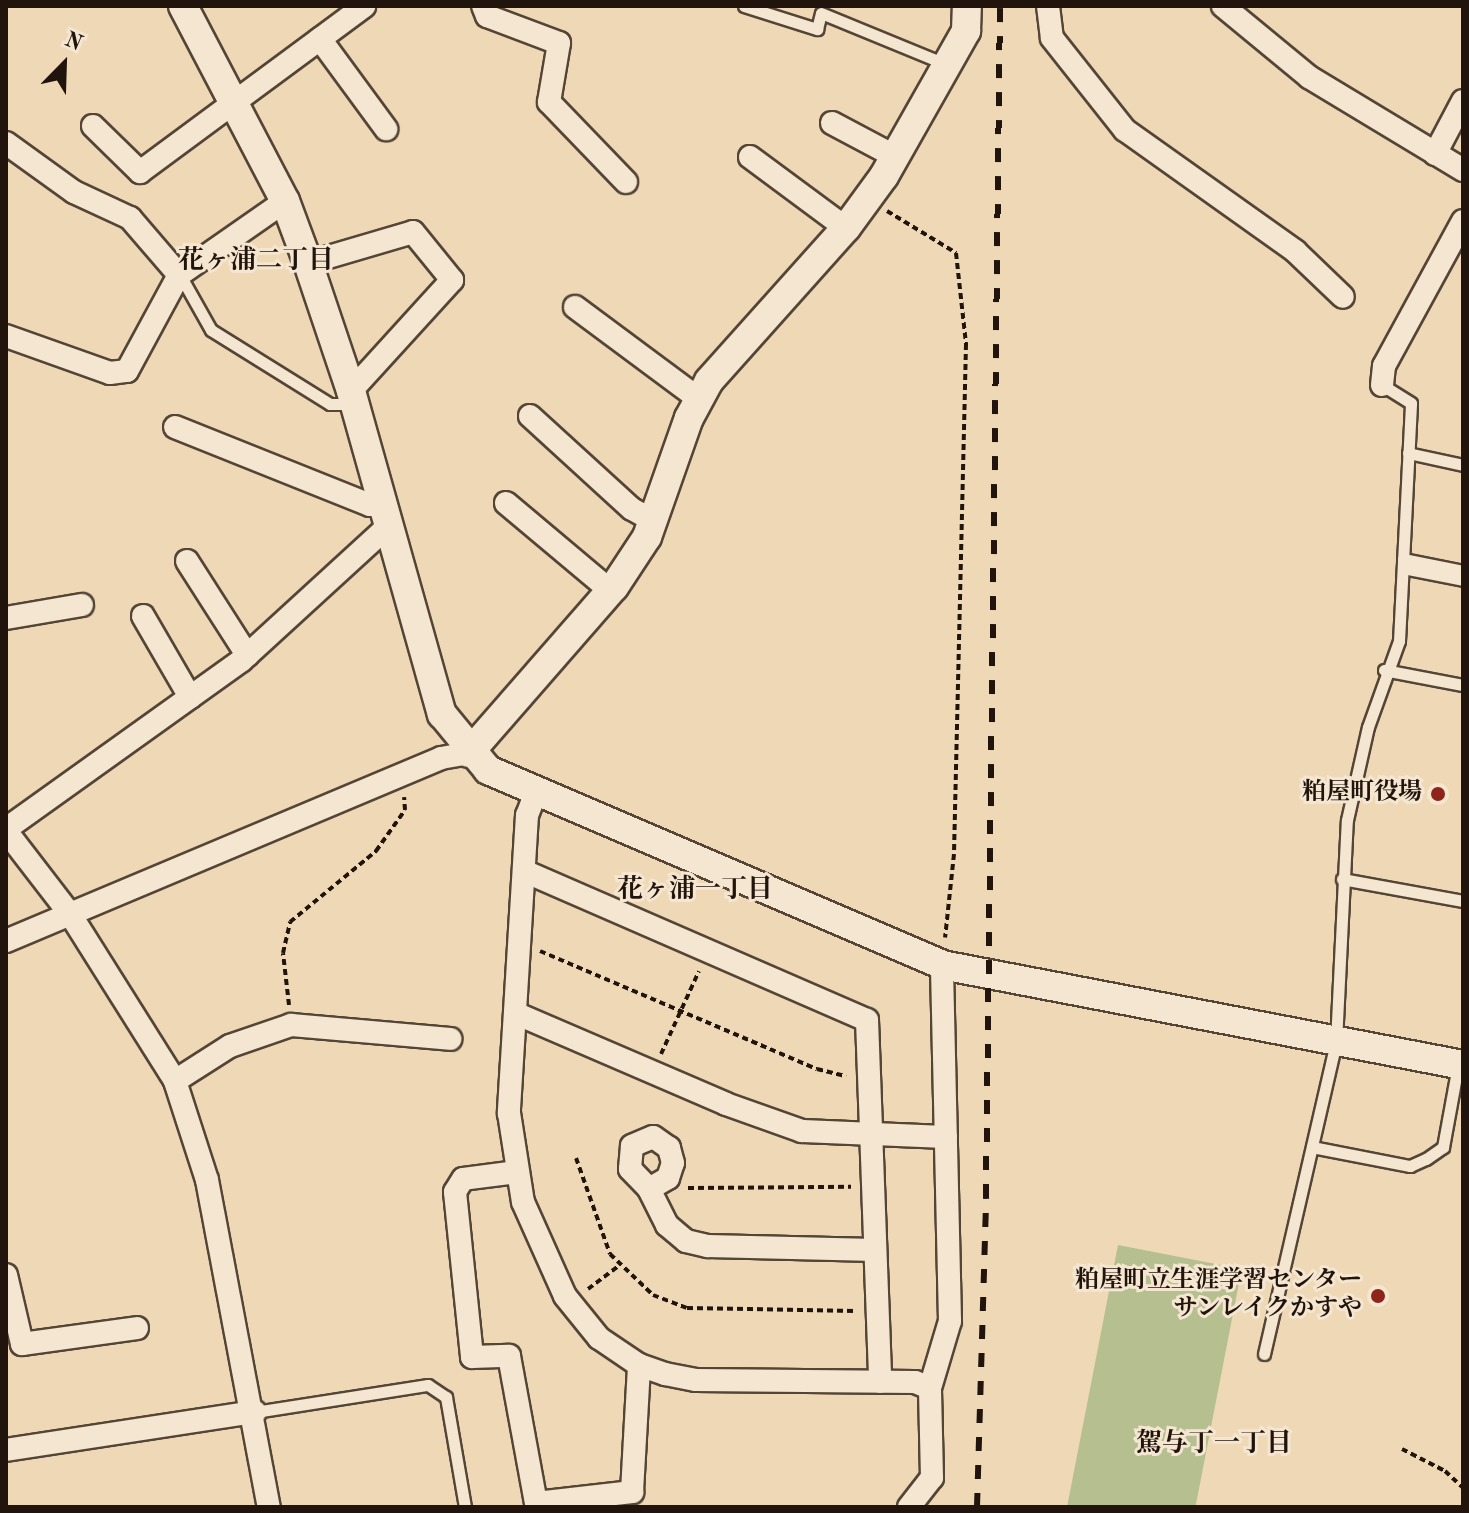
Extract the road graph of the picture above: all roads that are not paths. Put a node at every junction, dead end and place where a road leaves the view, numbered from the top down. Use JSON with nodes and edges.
{"nodes":[{"id":1,"x":183,"y":6,"type":"edge"},
{"id":2,"x":364,"y":6,"type":"edge"},
{"id":3,"x":483,"y":6,"type":"edge"},
{"id":4,"x":744,"y":6,"type":"edge"},
{"id":5,"x":967,"y":6,"type":"edge"},
{"id":6,"x":1048,"y":6,"type":"edge"},
{"id":7,"x":1223,"y":6,"type":"edge"},
{"id":8,"x":320,"y":39,"type":"junction"},
{"id":9,"x":948,"y":65,"type":"junction"},
{"id":10,"x":1463,"y":101,"type":"edge"},
{"id":11,"x":237,"y":104,"type":"junction"},
{"id":12,"x":832,"y":123,"type":"dead end"},
{"id":13,"x":93,"y":126,"type":"dead end"},
{"id":14,"x":386,"y":129,"type":"dead end"},
{"id":15,"x":6,"y":143,"type":"edge"},
{"id":16,"x":1435,"y":154,"type":"junction"},
{"id":17,"x":750,"y":157,"type":"dead end"},
{"id":18,"x":896,"y":157,"type":"junction"},
{"id":19,"x":1463,"y":170,"type":"edge"},
{"id":20,"x":626,"y":182,"type":"dead end"},
{"id":21,"x":285,"y":201,"type":"junction"},
{"id":22,"x":1463,"y":221,"type":"edge"},
{"id":23,"x":846,"y":228,"type":"junction"},
{"id":24,"x":308,"y":263,"type":"junction"},
{"id":25,"x":179,"y":275,"type":"junction"},
{"id":26,"x":1343,"y":297,"type":"dead end"},
{"id":27,"x":575,"y":307,"type":"dead end"},
{"id":28,"x":6,"y":336,"type":"edge"},
{"id":29,"x":1382,"y":385,"type":"joint"},
{"id":30,"x":353,"y":398,"type":"junction"},
{"id":31,"x":699,"y":399,"type":"junction"},
{"id":32,"x":530,"y":416,"type":"dead end"},
{"id":33,"x":175,"y":427,"type":"dead end"},
{"id":34,"x":1408,"y":453,"type":"junction"},
{"id":35,"x":1463,"y":465,"type":"edge"},
{"id":36,"x":506,"y":503,"type":"dead end"},
{"id":37,"x":385,"y":514,"type":"junction"},
{"id":38,"x":652,"y":520,"type":"junction"},
{"id":39,"x":187,"y":561,"type":"dead end"},
{"id":40,"x":1403,"y":564,"type":"junction"},
{"id":41,"x":1463,"y":571,"type":"edge"},
{"id":42,"x":1463,"y":580,"type":"edge"},
{"id":43,"x":611,"y":591,"type":"junction"},
{"id":44,"x":82,"y":605,"type":"dead end"},
{"id":45,"x":143,"y":616,"type":"dead end"},
{"id":46,"x":6,"y":618,"type":"edge"},
{"id":47,"x":247,"y":655,"type":"junction"},
{"id":48,"x":1384,"y":670,"type":"junction"},
{"id":49,"x":1463,"y":685,"type":"edge"},
{"id":50,"x":190,"y":697,"type":"junction"},
{"id":51,"x":469,"y":753,"type":"junction"},
{"id":52,"x":536,"y":792,"type":"junction"},
{"id":53,"x":7,"y":833,"type":"edge"},
{"id":54,"x":524,"y":871,"type":"junction"},
{"id":55,"x":1342,"y":879,"type":"junction"},
{"id":56,"x":1463,"y":901,"type":"edge"},
{"id":57,"x":70,"y":914,"type":"junction"},
{"id":58,"x":6,"y":941,"type":"edge"},
{"id":59,"x":942,"y":965,"type":"junction"},
{"id":60,"x":515,"y":1013,"type":"junction"},
{"id":61,"x":450,"y":1039,"type":"dead end"},
{"id":62,"x":1336,"y":1042,"type":"junction"},
{"id":63,"x":1461,"y":1065,"type":"edge"},
{"id":64,"x":175,"y":1081,"type":"junction"},
{"id":65,"x":871,"y":1137,"type":"junction"},
{"id":66,"x":946,"y":1137,"type":"junction"},
{"id":67,"x":1312,"y":1147,"type":"junction"},
{"id":68,"x":517,"y":1172,"type":"junction"},
{"id":69,"x":649,"y":1189,"type":"road end"},
{"id":70,"x":875,"y":1250,"type":"junction"},
{"id":71,"x":6,"y":1275,"type":"edge"},
{"id":72,"x":137,"y":1328,"type":"dead end"},
{"id":73,"x":1264,"y":1354,"type":"dead end"},
{"id":74,"x":639,"y":1365,"type":"junction"},
{"id":75,"x":880,"y":1382,"type":"junction"},
{"id":76,"x":930,"y":1388,"type":"junction"},
{"id":77,"x":255,"y":1412,"type":"junction"},
{"id":78,"x":6,"y":1450,"type":"edge"},
{"id":79,"x":269,"y":1507,"type":"edge"},
{"id":80,"x":465,"y":1507,"type":"edge"},
{"id":81,"x":909,"y":1507,"type":"edge"}],
"edges":[{"from":1,"to":11,"type":"street"},
{"from":2,"to":8,"type":"street"},
{"from":3,"to":20,"type":"street"},
{"from":4,"to":9,"type":"lane"},
{"from":5,"to":9,"type":"street"},
{"from":6,"to":26,"type":"street"},
{"from":7,"to":16,"type":"street"},
{"from":8,"to":11,"type":"street"},
{"from":8,"to":14,"type":"street"},
{"from":9,"to":18,"type":"street"},
{"from":10,"to":16,"type":"street"},
{"from":11,"to":13,"type":"street"},
{"from":11,"to":21,"type":"street"},
{"from":12,"to":18,"type":"street"},
{"from":15,"to":25,"type":"street"},
{"from":16,"to":19,"type":"street"},
{"from":17,"to":23,"type":"street"},
{"from":18,"to":23,"type":"street"},
{"from":21,"to":24,"type":"street"},
{"from":21,"to":25,"type":"street"},
{"from":22,"to":29,"type":"street"},
{"from":23,"to":31,"type":"street"},
{"from":24,"to":30,"type":"street"},
{"from":24,"to":30,"type":"street"},
{"from":25,"to":28,"type":"street"},
{"from":25,"to":30,"type":"lane"},
{"from":27,"to":31,"type":"street"},
{"from":29,"to":34,"type":"lane"},
{"from":30,"to":37,"type":"street"},
{"from":31,"to":38,"type":"street"},
{"from":32,"to":38,"type":"street"},
{"from":33,"to":37,"type":"street"},
{"from":34,"to":35,"type":"lane"},
{"from":34,"to":40,"type":"lane"},
{"from":36,"to":43,"type":"street"},
{"from":37,"to":47,"type":"street"},
{"from":37,"to":51,"type":"street"},
{"from":38,"to":43,"type":"street"},
{"from":39,"to":47,"type":"street"},
{"from":40,"to":41,"type":"lane"},
{"from":40,"to":42,"type":"lane"},
{"from":40,"to":48,"type":"lane"},
{"from":43,"to":51,"type":"street"},
{"from":44,"to":46,"type":"street"},
{"from":45,"to":50,"type":"street"},
{"from":47,"to":50,"type":"street"},
{"from":48,"to":49,"type":"lane"},
{"from":48,"to":55,"type":"lane"},
{"from":50,"to":53,"type":"street"},
{"from":51,"to":52,"type":"street"},
{"from":51,"to":57,"type":"street"},
{"from":52,"to":54,"type":"street"},
{"from":52,"to":59,"type":"street"},
{"from":53,"to":57,"type":"street"},
{"from":54,"to":60,"type":"street"},
{"from":54,"to":65,"type":"street"},
{"from":55,"to":56,"type":"lane"},
{"from":55,"to":62,"type":"lane"},
{"from":57,"to":58,"type":"street"},
{"from":57,"to":64,"type":"street"},
{"from":59,"to":62,"type":"street"},
{"from":59,"to":66,"type":"street"},
{"from":60,"to":65,"type":"street"},
{"from":60,"to":68,"type":"street"},
{"from":61,"to":64,"type":"street"},
{"from":62,"to":63,"type":"street"},
{"from":62,"to":67,"type":"lane"},
{"from":63,"to":67,"type":"lane"},
{"from":64,"to":77,"type":"street"},
{"from":65,"to":66,"type":"street"},
{"from":65,"to":70,"type":"street"},
{"from":66,"to":76,"type":"street"},
{"from":67,"to":73,"type":"lane"},
{"from":68,"to":74,"type":"street"},
{"from":68,"to":74,"type":"street"},
{"from":69,"to":70,"type":"street"},
{"from":70,"to":75,"type":"street"},
{"from":71,"to":72,"type":"street"},
{"from":74,"to":75,"type":"street"},
{"from":75,"to":76,"type":"street"},
{"from":76,"to":81,"type":"street"},
{"from":77,"to":78,"type":"street"},
{"from":77,"to":79,"type":"street"},
{"from":77,"to":80,"type":"lane"}]}
